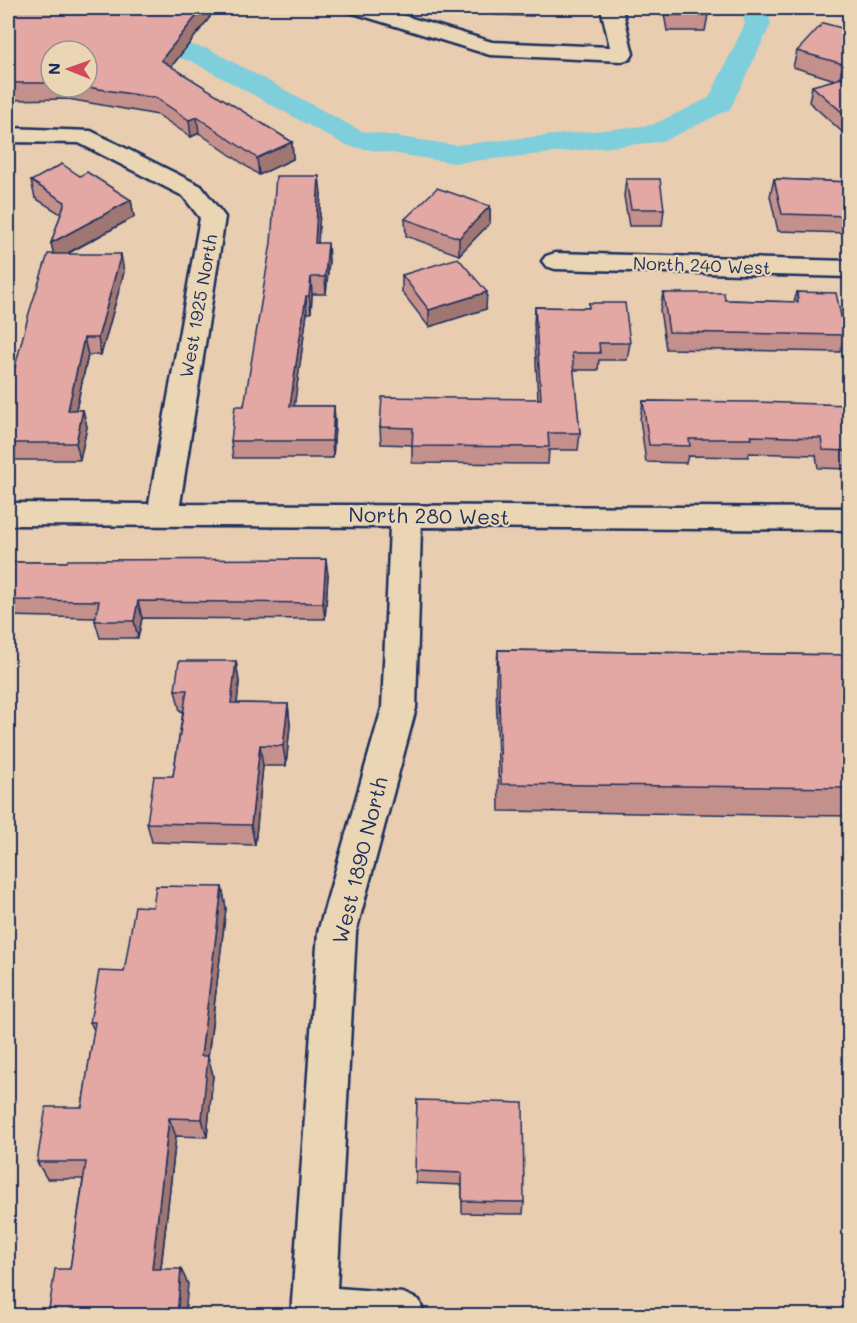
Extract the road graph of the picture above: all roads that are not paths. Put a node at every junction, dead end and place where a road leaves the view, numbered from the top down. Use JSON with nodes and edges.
{"nodes":[{"id":1,"x":357,"y":8,"type":"edge"},
{"id":2,"x":612,"y":8,"type":"edge"},
{"id":3,"x":8,"y":135,"type":"edge"},
{"id":4,"x":555,"y":261,"type":"dead end"},
{"id":5,"x":849,"y":269,"type":"edge"},
{"id":6,"x":163,"y":513,"type":"junction"},
{"id":7,"x":8,"y":514,"type":"edge"},
{"id":8,"x":406,"y":515,"type":"junction"},
{"id":9,"x":849,"y":519,"type":"edge"},
{"id":10,"x":313,"y":1312,"type":"edge"},
{"id":11,"x":403,"y":1316,"type":"edge"}],
"edges":[{"from":1,"to":2,"type":"street"},
{"from":3,"to":6,"type":"street","name":"West 1925 North"},
{"from":4,"to":5,"type":"street","name":"North 240 West"},
{"from":6,"to":7,"type":"street","name":"North 280 West"},
{"from":6,"to":8,"type":"street","name":"North 280 West"},
{"from":8,"to":9,"type":"street","name":"North 280 West"},
{"from":8,"to":10,"type":"street","name":"West 1890 North"},
{"from":10,"to":11,"type":"street"}]}
